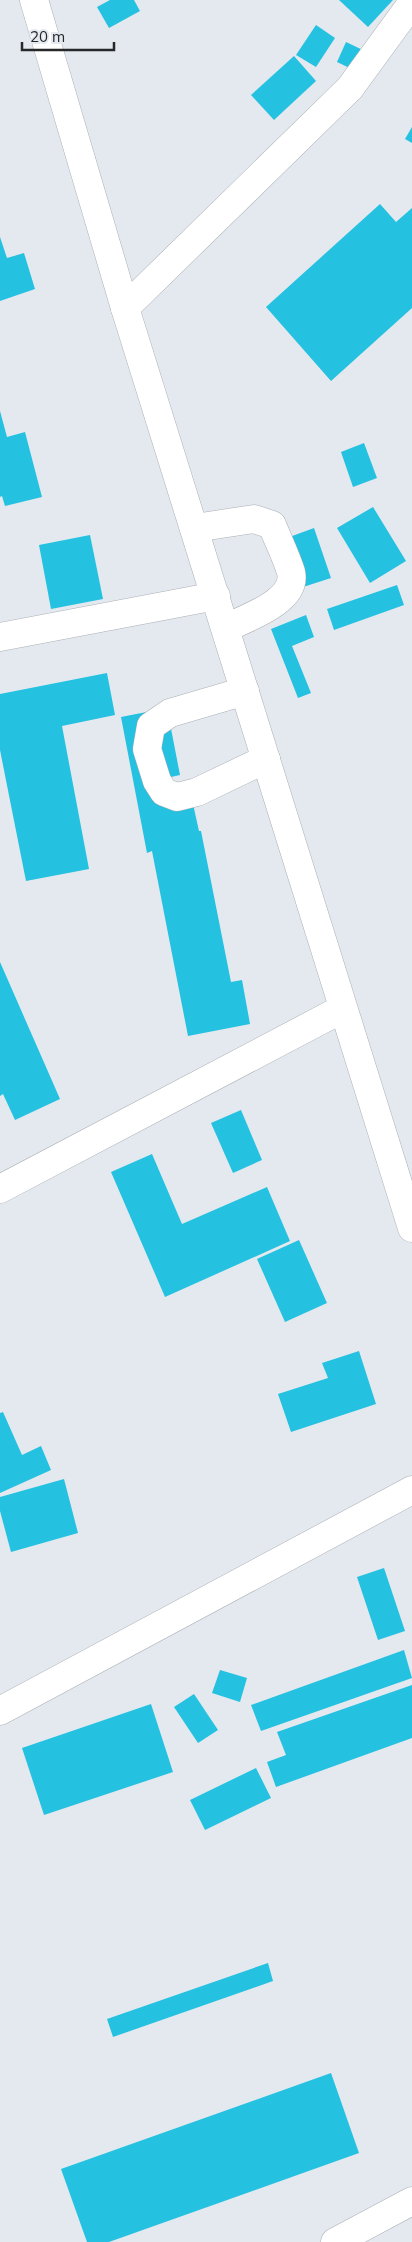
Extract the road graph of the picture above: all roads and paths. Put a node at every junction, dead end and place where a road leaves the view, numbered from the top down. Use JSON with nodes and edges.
{"nodes":[{"id":1,"x":34,"y":0,"type":"edge"},
{"id":2,"x":412,"y":3,"type":"edge"},
{"id":3,"x":125,"y":308,"type":"junction"},
{"id":4,"x":195,"y":528,"type":"junction"},
{"id":5,"x":216,"y":596,"type":"junction"},
{"id":6,"x":226,"y":628,"type":"junction"},
{"id":7,"x":0,"y":637,"type":"edge"},
{"id":8,"x":245,"y":691,"type":"junction"},
{"id":9,"x":266,"y":759,"type":"junction"},
{"id":10,"x":342,"y":1009,"type":"junction"},
{"id":11,"x":0,"y":1189,"type":"edge"},
{"id":12,"x":412,"y":1228,"type":"edge"},
{"id":13,"x":412,"y":1490,"type":"edge"},
{"id":14,"x":0,"y":1711,"type":"edge"},
{"id":15,"x":412,"y":2201,"type":"edge"},
{"id":16,"x":335,"y":2242,"type":"edge"}],
"edges":[{"from":1,"to":3,"type":"street"},
{"from":2,"to":3,"type":"street"},
{"from":3,"to":4,"type":"street"},
{"from":4,"to":5,"type":"street"},
{"from":4,"to":6,"type":"street"},
{"from":5,"to":6,"type":"street"},
{"from":5,"to":7,"type":"street"},
{"from":6,"to":8,"type":"street"},
{"from":8,"to":9,"type":"street"},
{"from":8,"to":9,"type":"street"},
{"from":9,"to":10,"type":"street"},
{"from":10,"to":11,"type":"street"},
{"from":10,"to":12,"type":"street"},
{"from":13,"to":14,"type":"street"},
{"from":15,"to":16,"type":"street"}]}
